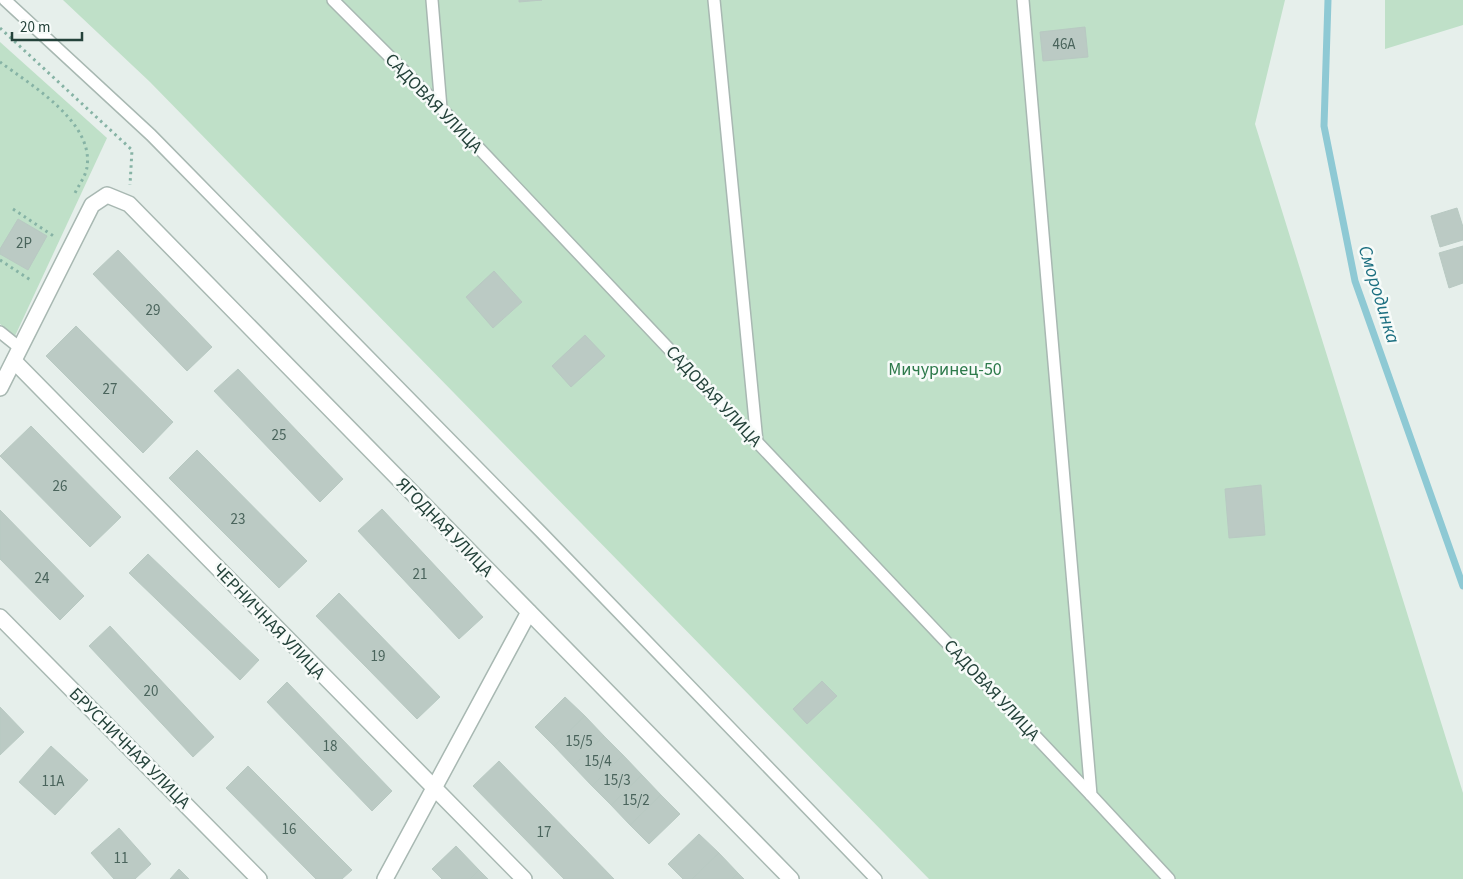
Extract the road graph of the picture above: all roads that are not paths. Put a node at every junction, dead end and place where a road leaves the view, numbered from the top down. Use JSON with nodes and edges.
{"nodes":[{"id":1,"x":5,"y":0,"type":"edge"},
{"id":2,"x":334,"y":0,"type":"edge"},
{"id":3,"x":432,"y":0,"type":"edge"},
{"id":4,"x":714,"y":0,"type":"edge"},
{"id":5,"x":1022,"y":0,"type":"edge"},
{"id":6,"x":441,"y":108,"type":"junction"},
{"id":7,"x":0,"y":332,"type":"edge"},
{"id":8,"x":17,"y":354,"type":"junction"},
{"id":9,"x":0,"y":388,"type":"edge"},
{"id":10,"x":756,"y":442,"type":"junction"},
{"id":11,"x":529,"y":612,"type":"junction"},
{"id":12,"x":0,"y":617,"type":"edge"},
{"id":13,"x":434,"y":789,"type":"junction"},
{"id":14,"x":1091,"y":795,"type":"junction"},
{"id":15,"x":259,"y":879,"type":"edge"},
{"id":16,"x":386,"y":879,"type":"edge"},
{"id":17,"x":524,"y":879,"type":"edge"},
{"id":18,"x":790,"y":879,"type":"edge"},
{"id":19,"x":876,"y":879,"type":"edge"},
{"id":20,"x":1169,"y":879,"type":"edge"}],
"edges":[{"from":1,"to":19,"type":"lane"},
{"from":2,"to":6,"type":"lane","name":"САДОВАЯ УЛИЦА"},
{"from":3,"to":6,"type":"lane"},
{"from":4,"to":10,"type":"lane"},
{"from":5,"to":14,"type":"lane"},
{"from":6,"to":10,"type":"lane","name":"САДОВАЯ УЛИЦА"},
{"from":7,"to":8,"type":"lane"},
{"from":8,"to":9,"type":"street"},
{"from":8,"to":11,"type":"street","name":"ЯГОДНАЯ УЛИЦА"},
{"from":8,"to":13,"type":"street","name":"ЧЕРНИЧНАЯ УЛИЦА"},
{"from":10,"to":14,"type":"lane","name":"САДОВАЯ УЛИЦА"},
{"from":11,"to":13,"type":"street"},
{"from":11,"to":18,"type":"street","name":"ЯГОДНАЯ УЛИЦА"},
{"from":12,"to":15,"type":"street","name":"БРУСНИЧНАЯ УЛИЦА"},
{"from":13,"to":16,"type":"street"},
{"from":13,"to":17,"type":"street","name":"ЧЕРНИЧНАЯ УЛИЦА"},
{"from":14,"to":20,"type":"lane","name":"САДОВАЯ УЛИЦА"}]}
